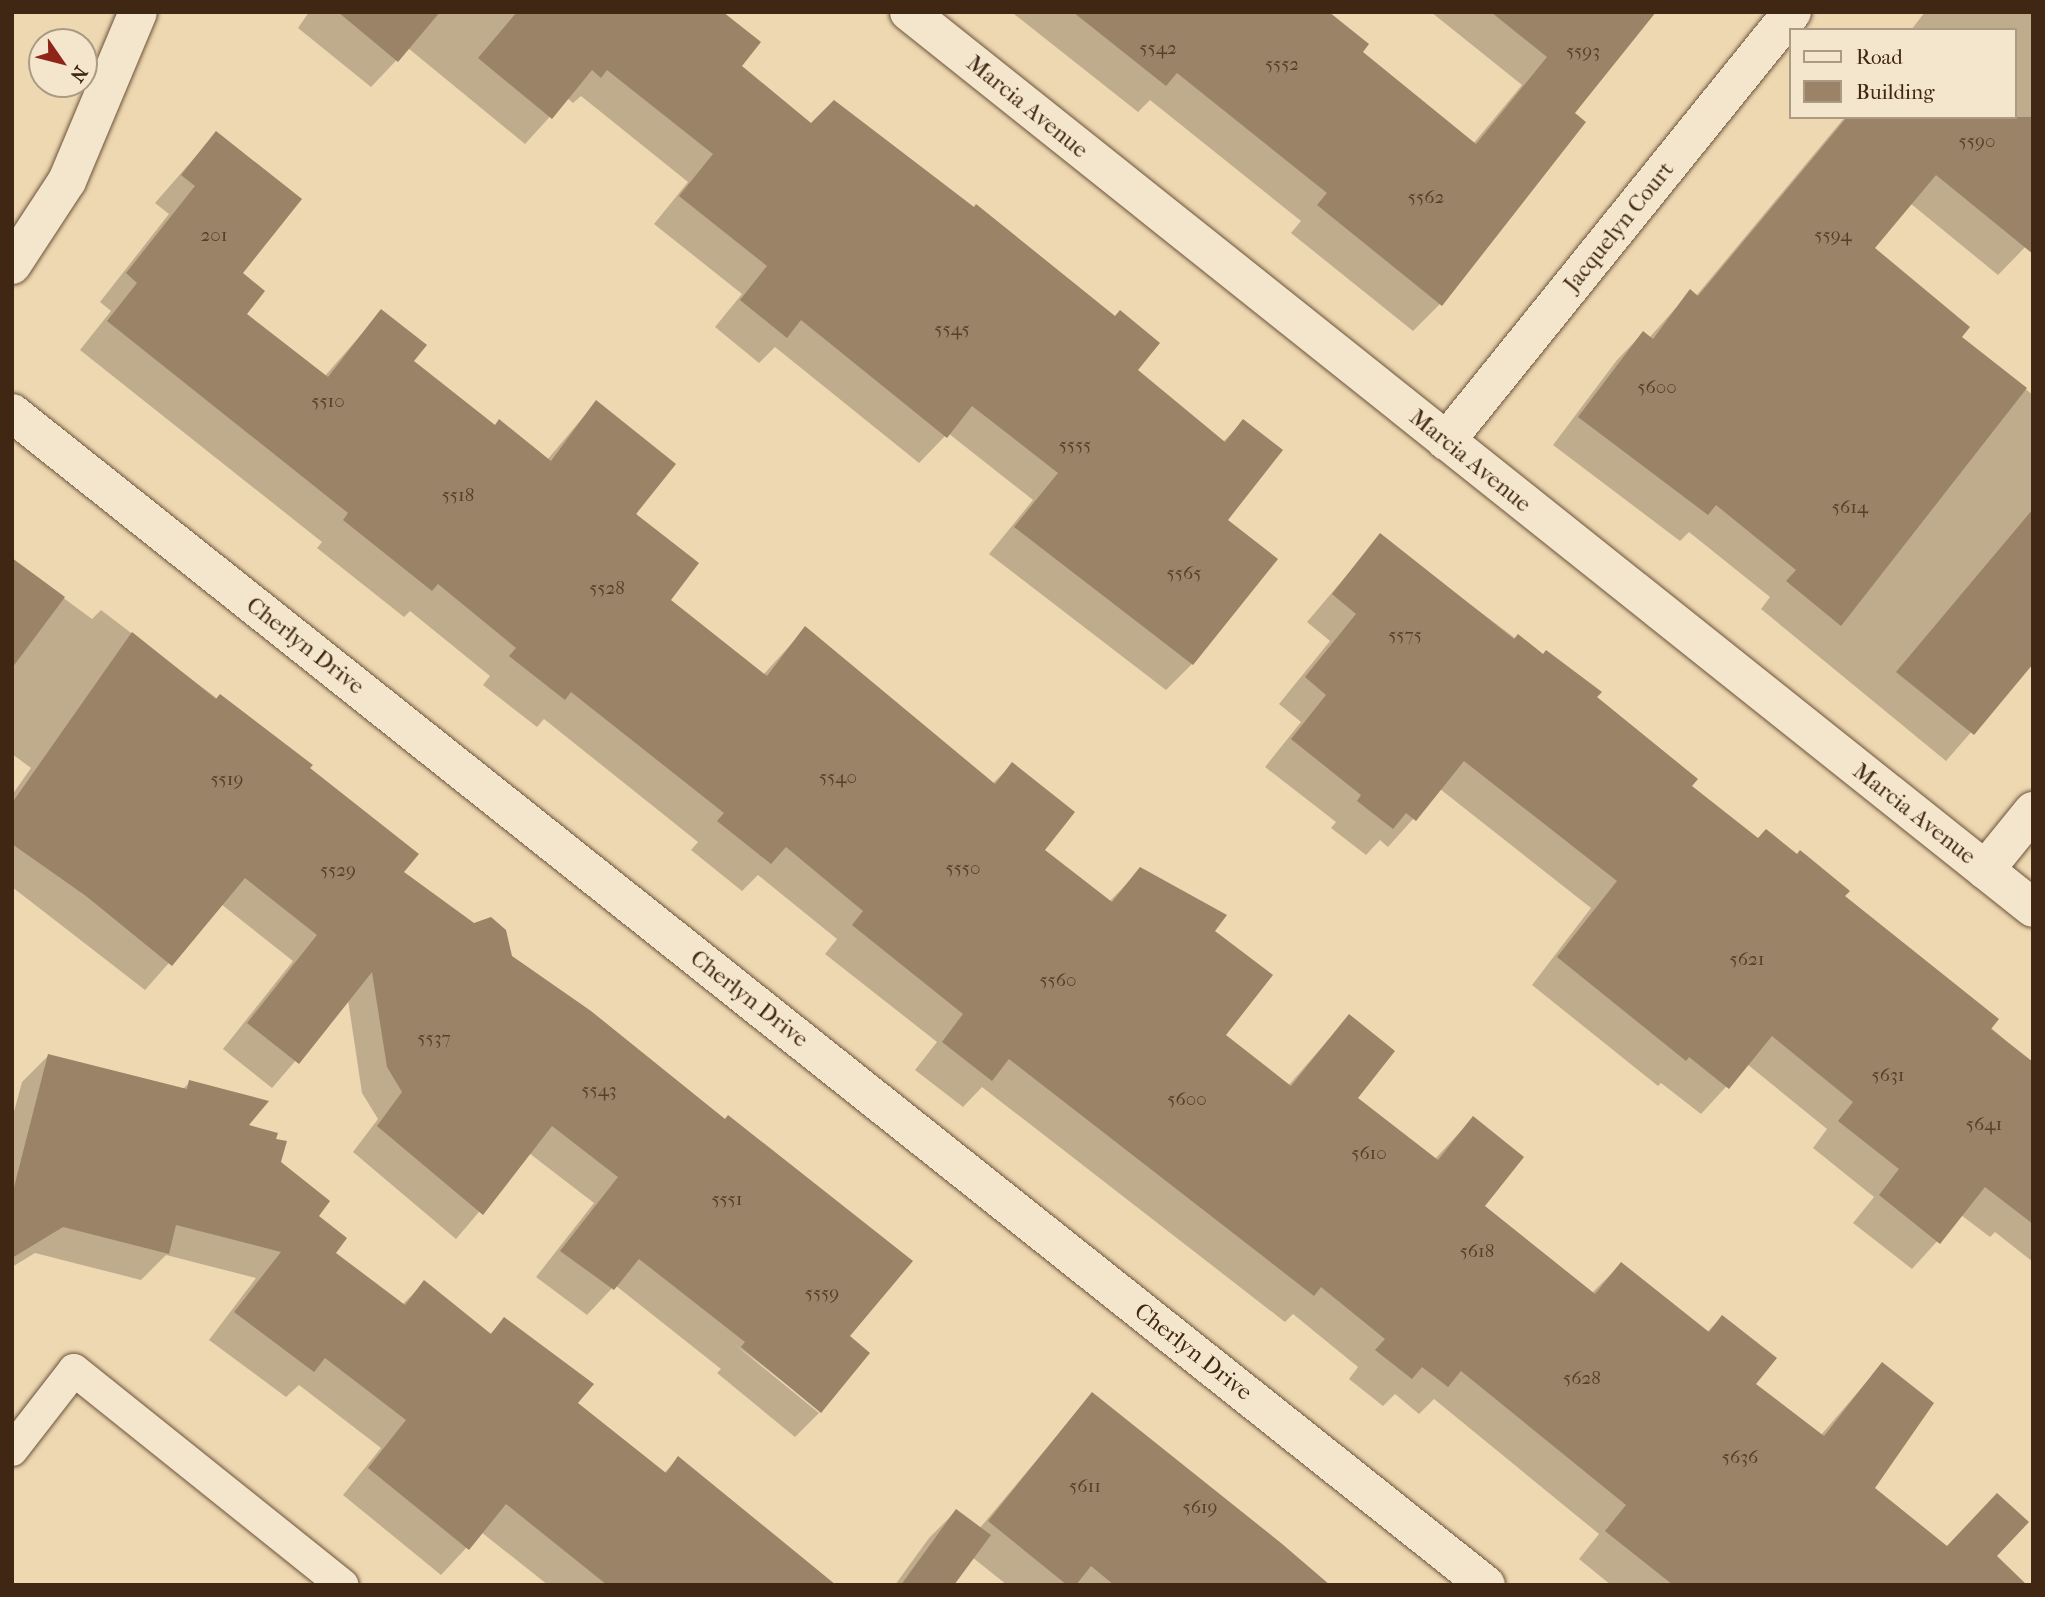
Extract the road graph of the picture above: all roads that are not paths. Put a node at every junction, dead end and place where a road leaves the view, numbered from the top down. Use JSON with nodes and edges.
{"nodes":[{"id":1,"x":138,"y":12,"type":"edge"},
{"id":2,"x":909,"y":12,"type":"edge"},
{"id":3,"x":1792,"y":12,"type":"edge"},
{"id":4,"x":12,"y":265,"type":"edge"},
{"id":5,"x":12,"y":413,"type":"edge"},
{"id":6,"x":1446,"y":442,"type":"junction"},
{"id":7,"x":2033,"y":811,"type":"edge"},
{"id":8,"x":1985,"y":870,"type":"junction"},
{"id":9,"x":2033,"y":908,"type":"edge"},
{"id":10,"x":12,"y":1450,"type":"edge"},
{"id":11,"x":342,"y":1585,"type":"edge"},
{"id":12,"x":1486,"y":1585,"type":"edge"}],
"edges":[{"from":1,"to":4,"type":"street"},
{"from":2,"to":6,"type":"street","name":"Marcia Avenue"},
{"from":3,"to":6,"type":"street","name":"Jacquelyn Court"},
{"from":5,"to":12,"type":"street","name":"Cherlyn Drive"},
{"from":6,"to":8,"type":"street","name":"Marcia Avenue"},
{"from":7,"to":8,"type":"street"},
{"from":8,"to":9,"type":"street","name":"Marcia Avenue"},
{"from":10,"to":11,"type":"lane"}]}
